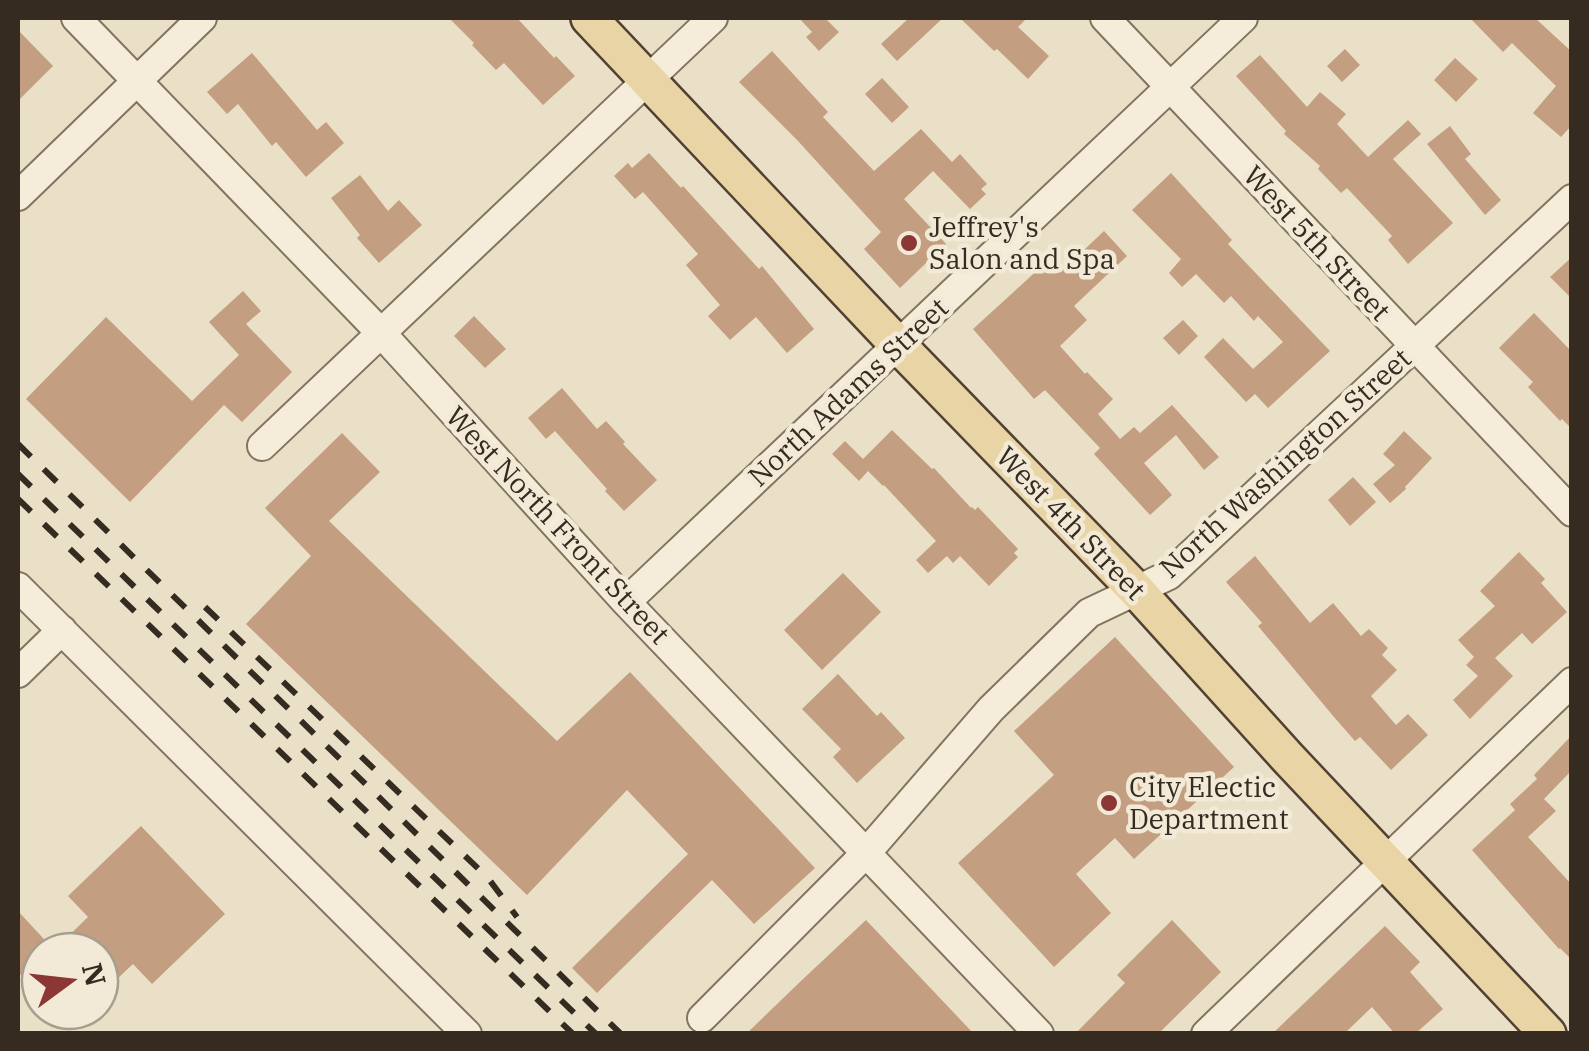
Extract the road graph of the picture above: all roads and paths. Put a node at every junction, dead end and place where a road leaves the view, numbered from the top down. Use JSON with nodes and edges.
{"nodes":[{"id":1,"x":76,"y":18,"type":"edge"},
{"id":2,"x":202,"y":18,"type":"edge"},
{"id":3,"x":589,"y":18,"type":"edge"},
{"id":4,"x":713,"y":18,"type":"edge"},
{"id":5,"x":1104,"y":18,"type":"edge"},
{"id":6,"x":1243,"y":18,"type":"edge"},
{"id":7,"x":648,"y":80,"type":"junction"},
{"id":8,"x":137,"y":82,"type":"junction"},
{"id":9,"x":1170,"y":87,"type":"junction"},
{"id":10,"x":18,"y":196,"type":"edge"},
{"id":11,"x":1572,"y":198,"type":"edge"},
{"id":12,"x":382,"y":334,"type":"junction"},
{"id":13,"x":898,"y":345,"type":"junction"},
{"id":14,"x":1414,"y":345,"type":"junction"},
{"id":15,"x":262,"y":446,"type":"dead end"},
{"id":16,"x":1572,"y":512,"type":"edge"},
{"id":17,"x":18,"y":587,"type":"edge"},
{"id":18,"x":1137,"y":591,"type":"junction"},
{"id":19,"x":626,"y":602,"type":"junction"},
{"id":20,"x":62,"y":630,"type":"junction"},
{"id":21,"x":18,"y":673,"type":"edge"},
{"id":22,"x":1572,"y":682,"type":"edge"},
{"id":23,"x":868,"y":852,"type":"junction"},
{"id":24,"x":1386,"y":861,"type":"junction"},
{"id":25,"x":702,"y":1018,"type":"dead end"},
{"id":26,"x":467,"y":1034,"type":"edge"},
{"id":27,"x":1039,"y":1034,"type":"edge"},
{"id":28,"x":1206,"y":1034,"type":"edge"},
{"id":29,"x":1548,"y":1034,"type":"edge"}],
"edges":[{"from":1,"to":8,"type":"street","name":"West North Front Street"},
{"from":2,"to":8,"type":"street"},
{"from":3,"to":7,"type":"main road","name":"West 4th Street"},
{"from":4,"to":7,"type":"street"},
{"from":5,"to":9,"type":"street","name":"West 5th Street"},
{"from":6,"to":9,"type":"street","name":"North Adams Street"},
{"from":7,"to":12,"type":"street"},
{"from":7,"to":13,"type":"main road","name":"West 4th Street"},
{"from":8,"to":10,"type":"street"},
{"from":8,"to":12,"type":"street","name":"West North Front Street"},
{"from":9,"to":13,"type":"street","name":"North Adams Street"},
{"from":9,"to":14,"type":"street","name":"West 5th Street"},
{"from":11,"to":14,"type":"street","name":"North Washington Street"},
{"from":12,"to":15,"type":"street"},
{"from":12,"to":19,"type":"street","name":"West North Front Street"},
{"from":13,"to":18,"type":"main road","name":"West 4th Street"},
{"from":13,"to":19,"type":"street","name":"North Adams Street"},
{"from":14,"to":16,"type":"street","name":"West 5th Street"},
{"from":14,"to":18,"type":"street","name":"North Washington Street"},
{"from":17,"to":20,"type":"street"},
{"from":18,"to":23,"type":"street","name":"North Washington Street"},
{"from":18,"to":24,"type":"main road","name":"West 4th Street"},
{"from":19,"to":23,"type":"street","name":"West North Front Street"},
{"from":20,"to":21,"type":"street"},
{"from":20,"to":26,"type":"street"},
{"from":22,"to":24,"type":"street"},
{"from":23,"to":25,"type":"street","name":"North Washington Street"},
{"from":23,"to":27,"type":"street","name":"West North Front Street"},
{"from":24,"to":28,"type":"street"},
{"from":24,"to":29,"type":"main road","name":"West 4th Street"}]}
